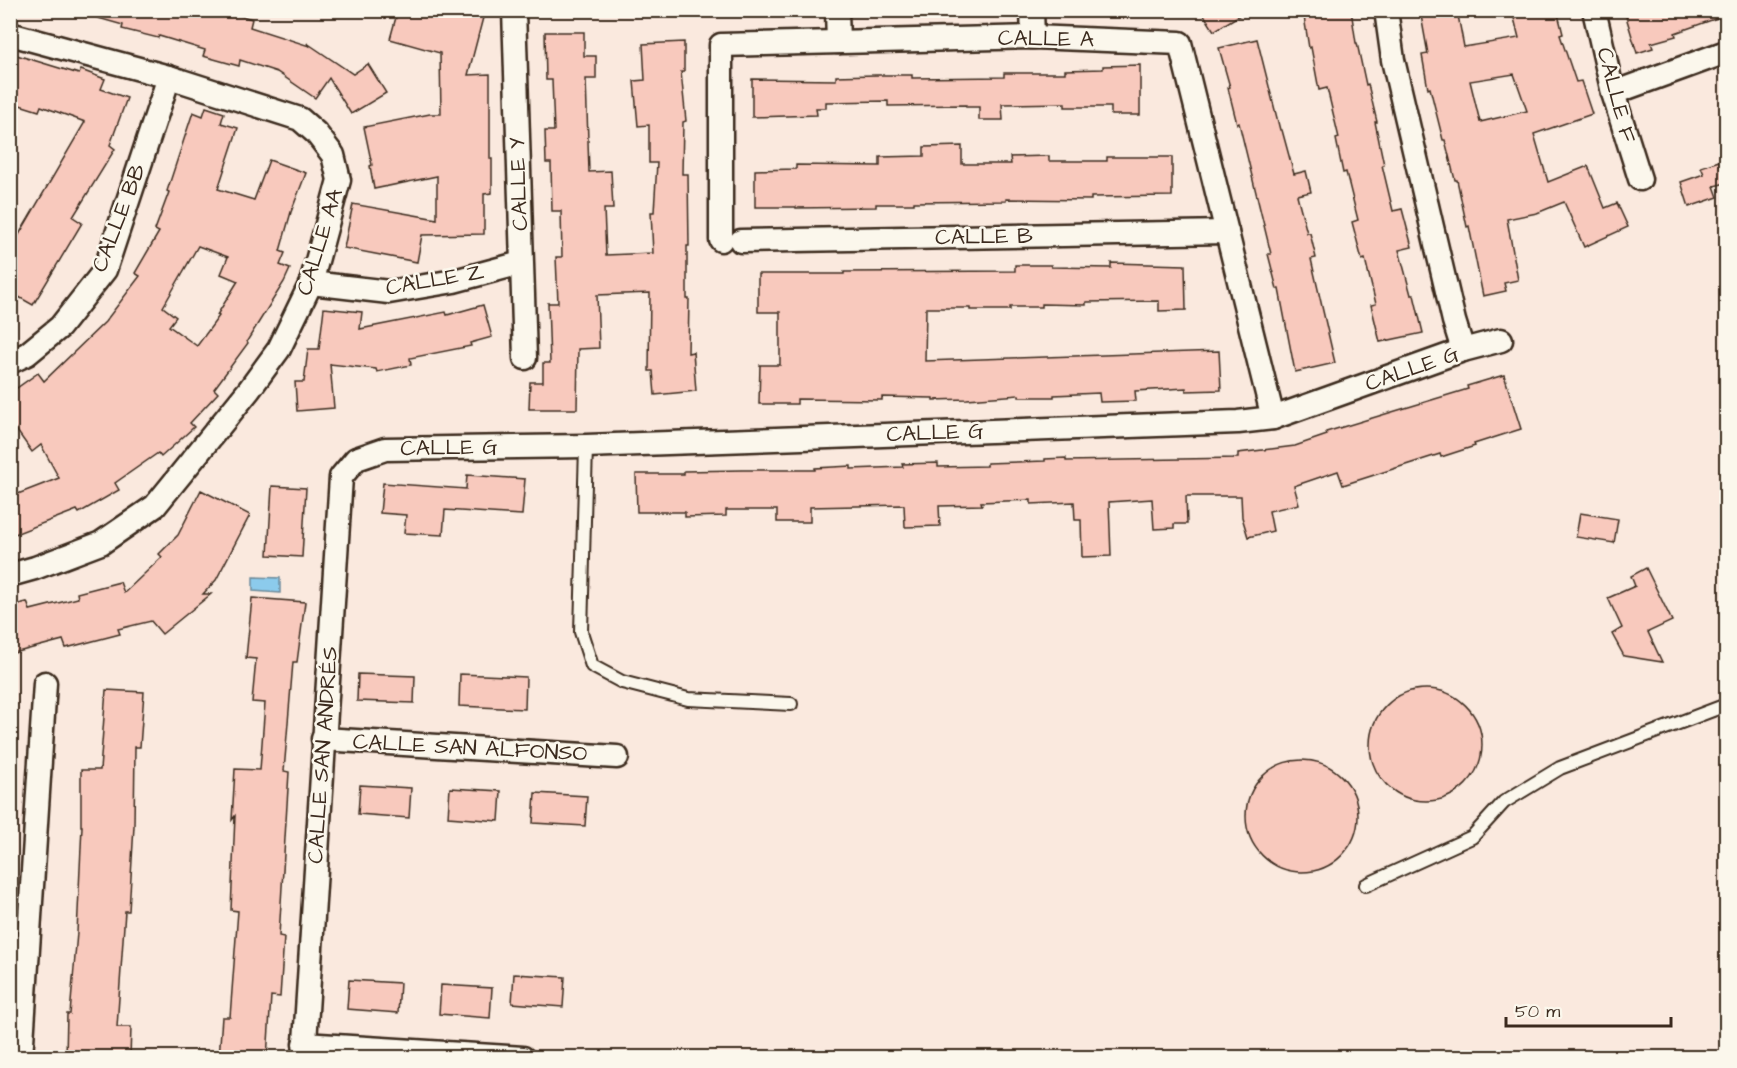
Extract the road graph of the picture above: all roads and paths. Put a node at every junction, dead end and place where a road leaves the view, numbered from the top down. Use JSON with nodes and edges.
{"nodes":[{"id":1,"x":514,"y":10,"type":"edge"},
{"id":2,"x":837,"y":10,"type":"edge"},
{"id":3,"x":1032,"y":10,"type":"edge"},
{"id":4,"x":1386,"y":10,"type":"edge"},
{"id":5,"x":1594,"y":10,"type":"edge"},
{"id":6,"x":10,"y":34,"type":"edge"},
{"id":7,"x":1033,"y":36,"type":"junction"},
{"id":8,"x":838,"y":42,"type":"junction"},
{"id":9,"x":1726,"y":52,"type":"edge"},
{"id":10,"x":169,"y":77,"type":"junction"},
{"id":11,"x":1612,"y":93,"type":"junction"},
{"id":12,"x":1641,"y":179,"type":"dead end"},
{"id":13,"x":1227,"y":232,"type":"junction"},
{"id":14,"x":731,"y":241,"type":"joint"},
{"id":15,"x":521,"y":263,"type":"junction"},
{"id":16,"x":311,"y":283,"type":"junction"},
{"id":17,"x":1502,"y":340,"type":"dead end"},
{"id":18,"x":1463,"y":350,"type":"junction"},
{"id":19,"x":525,"y":358,"type":"dead end"},
{"id":20,"x":10,"y":362,"type":"edge"},
{"id":21,"x":1273,"y":418,"type":"junction"},
{"id":22,"x":586,"y":446,"type":"junction"},
{"id":23,"x":356,"y":459,"type":"joint"},
{"id":24,"x":10,"y":575,"type":"edge"},
{"id":25,"x":45,"y":683,"type":"dead end"},
{"id":26,"x":791,"y":704,"type":"dead end"},
{"id":27,"x":1726,"y":705,"type":"edge"},
{"id":28,"x":323,"y":739,"type":"junction"},
{"id":29,"x":617,"y":757,"type":"dead end"},
{"id":30,"x":1366,"y":885,"type":"dead end"},
{"id":31,"x":304,"y":1051,"type":"edge"},
{"id":32,"x":21,"y":1058,"type":"edge"},
{"id":33,"x":523,"y":1058,"type":"edge"}],
"edges":[{"from":1,"to":15,"type":"street","name":"CALLE Y"},
{"from":2,"to":8,"type":"street"},
{"from":3,"to":7,"type":"street"},
{"from":4,"to":18,"type":"street"},
{"from":5,"to":11,"type":"street","name":"CALLE F"},
{"from":6,"to":10,"type":"street","name":"CALLE AA"},
{"from":7,"to":8,"type":"street","name":"CALLE A"},
{"from":7,"to":13,"type":"street","name":"CALLE A"},
{"from":8,"to":14,"type":"street","name":"CALLE A"},
{"from":9,"to":11,"type":"street"},
{"from":10,"to":16,"type":"street","name":"CALLE AA"},
{"from":10,"to":20,"type":"street","name":"CALLE BB"},
{"from":11,"to":12,"type":"street","name":"CALLE F"},
{"from":13,"to":14,"type":"street","name":"CALLE B"},
{"from":13,"to":21,"type":"street","name":"CALLE A"},
{"from":15,"to":16,"type":"street","name":"CALLE Z"},
{"from":15,"to":19,"type":"street","name":"CALLE Y"},
{"from":16,"to":24,"type":"street","name":"CALLE AA"},
{"from":17,"to":18,"type":"street","name":"CALLE G"},
{"from":18,"to":21,"type":"street","name":"CALLE G"},
{"from":21,"to":22,"type":"street","name":"CALLE G"},
{"from":22,"to":23,"type":"street","name":"CALLE G"},
{"from":22,"to":26,"type":"lane"},
{"from":23,"to":28,"type":"street","name":"CALLE SAN ANDRÉS"},
{"from":25,"to":32,"type":"street"},
{"from":27,"to":30,"type":"lane"},
{"from":28,"to":29,"type":"street","name":"CALLE SAN ALFONSO"},
{"from":28,"to":31,"type":"street","name":"CALLE SAN ANDRÉS"},
{"from":31,"to":33,"type":"street"}]}
